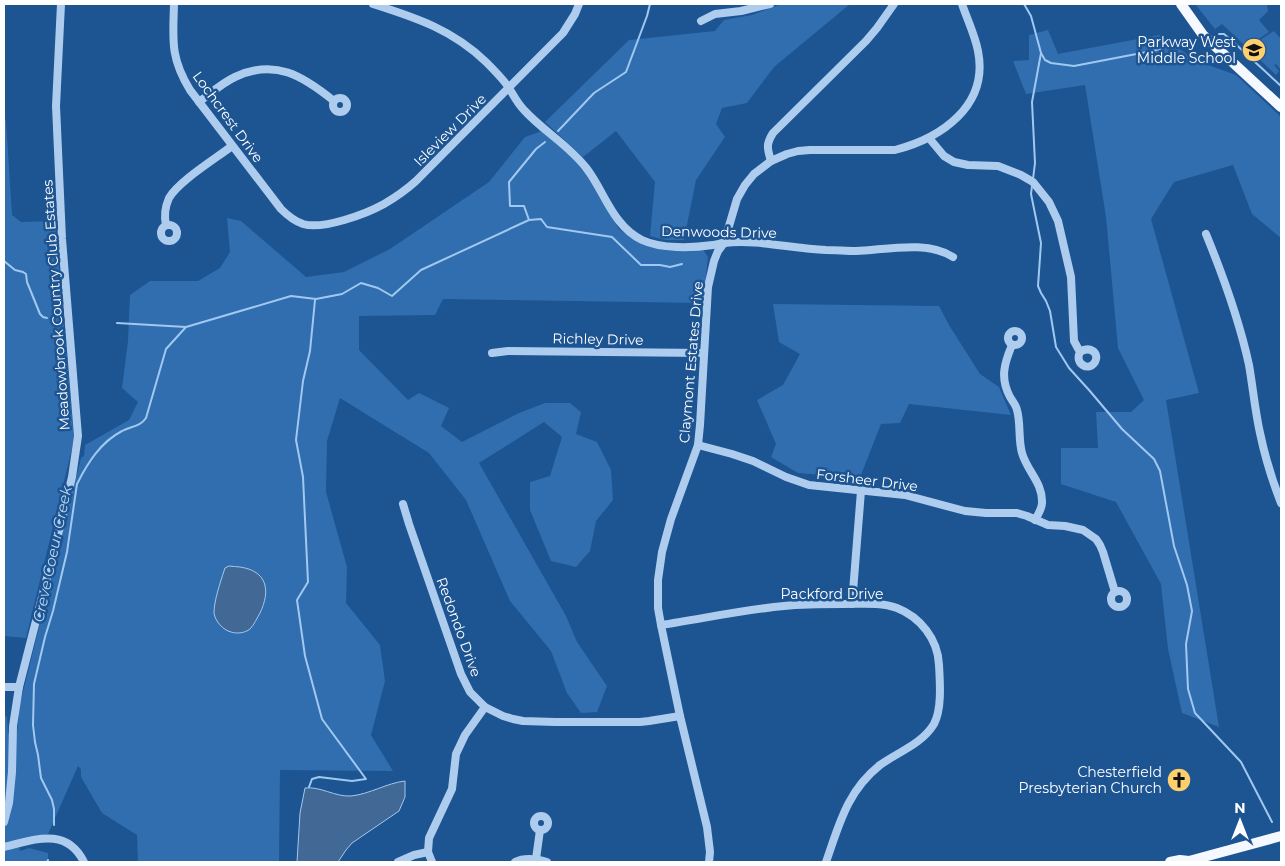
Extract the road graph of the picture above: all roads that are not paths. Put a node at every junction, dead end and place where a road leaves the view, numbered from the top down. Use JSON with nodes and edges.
{"nodes":[{"id":1,"x":61,"y":4,"type":"edge"},
{"id":2,"x":174,"y":4,"type":"edge"},
{"id":3,"x":374,"y":4,"type":"edge"},
{"id":4,"x":579,"y":4,"type":"edge"},
{"id":5,"x":770,"y":4,"type":"edge"},
{"id":6,"x":894,"y":4,"type":"edge"},
{"id":7,"x":962,"y":4,"type":"edge"},
{"id":8,"x":1181,"y":4,"type":"edge"},
{"id":9,"x":701,"y":21,"type":"dead end"},
{"id":10,"x":509,"y":88,"type":"junction"},
{"id":11,"x":334,"y":101,"type":"dead end"},
{"id":12,"x":200,"y":102,"type":"junction"},
{"id":13,"x":1281,"y":107,"type":"edge"},
{"id":14,"x":929,"y":138,"type":"junction"},
{"id":15,"x":232,"y":146,"type":"junction"},
{"id":16,"x":771,"y":161,"type":"junction"},
{"id":17,"x":304,"y":224,"type":"joint"},
{"id":18,"x":166,"y":225,"type":"dead end"},
{"id":19,"x":1206,"y":234,"type":"dead end"},
{"id":20,"x":724,"y":243,"type":"junction"},
{"id":21,"x":953,"y":257,"type":"dead end"},
{"id":22,"x":1012,"y":345,"type":"dead end"},
{"id":23,"x":1080,"y":352,"type":"dead end"},
{"id":24,"x":492,"y":353,"type":"dead end"},
{"id":25,"x":704,"y":353,"type":"junction"},
{"id":26,"x":698,"y":445,"type":"junction"},
{"id":27,"x":861,"y":492,"type":"junction"},
{"id":28,"x":1281,"y":502,"type":"edge"},
{"id":29,"x":403,"y":504,"type":"dead end"},
{"id":30,"x":1035,"y":520,"type":"junction"},
{"id":31,"x":1115,"y":592,"type":"dead end"},
{"id":32,"x":852,"y":604,"type":"junction"},
{"id":33,"x":660,"y":625,"type":"junction"},
{"id":34,"x":4,"y":687,"type":"edge"},
{"id":35,"x":19,"y":687,"type":"junction"},
{"id":36,"x":485,"y":707,"type":"junction"},
{"id":37,"x":680,"y":716,"type":"junction"},
{"id":38,"x":4,"y":822,"type":"edge"},
{"id":39,"x":540,"y":830,"type":"dead end"},
{"id":40,"x":1281,"y":836,"type":"edge"},
{"id":41,"x":4,"y":847,"type":"edge"},
{"id":42,"x":428,"y":852,"type":"junction"},
{"id":43,"x":536,"y":859,"type":"junction"},
{"id":44,"x":1188,"y":861,"type":"edge"},
{"id":45,"x":84,"y":862,"type":"edge"},
{"id":46,"x":398,"y":862,"type":"edge"},
{"id":47,"x":432,"y":862,"type":"edge"},
{"id":48,"x":515,"y":862,"type":"edge"},
{"id":49,"x":547,"y":862,"type":"edge"},
{"id":50,"x":709,"y":862,"type":"edge"},
{"id":51,"x":826,"y":862,"type":"edge"},
{"id":52,"x":1170,"y":862,"type":"edge"}],
"edges":[{"from":1,"to":35,"type":"street","name":"Meadowbrook Country Club Estates"},
{"from":2,"to":12,"type":"street","name":"Lochcrest Drive"},
{"from":3,"to":10,"type":"street","name":"Denwoods Drive"},
{"from":4,"to":10,"type":"street","name":"Isleview Drive"},
{"from":5,"to":9,"type":"street"},
{"from":6,"to":16,"type":"street"},
{"from":7,"to":14,"type":"street","name":"Claymont Estates Drive"},
{"from":8,"to":13,"type":"main road"},
{"from":10,"to":17,"type":"street","name":"Isleview Drive"},
{"from":10,"to":20,"type":"street","name":"Denwoods Drive"},
{"from":11,"to":12,"type":"street"},
{"from":12,"to":15,"type":"street","name":"Lochcrest Drive"},
{"from":14,"to":16,"type":"street","name":"Claymont Estates Drive"},
{"from":14,"to":23,"type":"street"},
{"from":15,"to":17,"type":"street","name":"Lochcrest Drive"},
{"from":15,"to":18,"type":"street"},
{"from":16,"to":20,"type":"street","name":"Claymont Estates Drive"},
{"from":19,"to":28,"type":"street"},
{"from":20,"to":21,"type":"street","name":"Denwoods Drive"},
{"from":20,"to":25,"type":"street","name":"Claymont Estates Drive"},
{"from":22,"to":30,"type":"street"},
{"from":24,"to":25,"type":"street","name":"Richley Drive"},
{"from":25,"to":26,"type":"street","name":"Claymont Estates Drive"},
{"from":26,"to":27,"type":"street","name":"Forsheer Drive"},
{"from":26,"to":33,"type":"street","name":"Claymont Estates Drive"},
{"from":27,"to":30,"type":"street","name":"Forsheer Drive"},
{"from":27,"to":32,"type":"street"},
{"from":29,"to":36,"type":"street","name":"Redondo Drive"},
{"from":30,"to":31,"type":"street","name":"Forsheer Drive"},
{"from":32,"to":33,"type":"street","name":"Packford Drive"},
{"from":32,"to":51,"type":"street","name":"Packford Drive"},
{"from":33,"to":37,"type":"street","name":"Claymont Estates Drive"},
{"from":34,"to":35,"type":"street"},
{"from":35,"to":38,"type":"street","name":"Meadowbrook Country Club Estates"},
{"from":36,"to":37,"type":"street","name":"Redondo Drive"},
{"from":36,"to":42,"type":"street"},
{"from":37,"to":50,"type":"street","name":"Claymont Estates Drive"},
{"from":39,"to":43,"type":"street"},
{"from":40,"to":44,"type":"main road"},
{"from":41,"to":45,"type":"street"},
{"from":42,"to":46,"type":"street"},
{"from":42,"to":47,"type":"street"},
{"from":43,"to":48,"type":"street"},
{"from":43,"to":49,"type":"street"},
{"from":44,"to":52,"type":"main road"}]}
